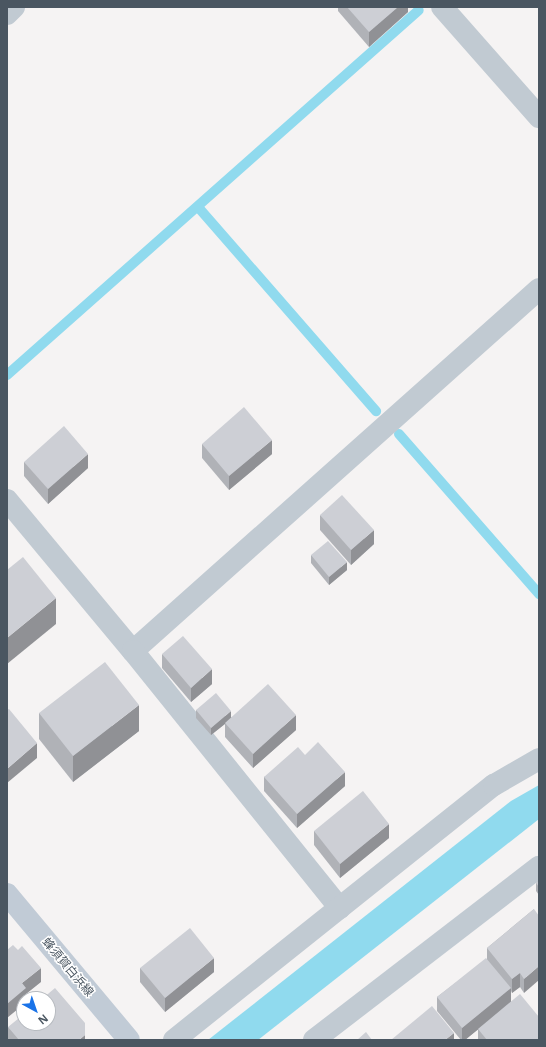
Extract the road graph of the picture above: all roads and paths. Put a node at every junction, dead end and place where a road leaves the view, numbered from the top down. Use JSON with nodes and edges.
{"nodes":[{"id":1,"x":14,"y":7,"type":"edge"},
{"id":2,"x":442,"y":7,"type":"edge"},
{"id":3,"x":7,"y":14,"type":"edge"},
{"id":4,"x":539,"y":118,"type":"edge"},
{"id":5,"x":539,"y":289,"type":"edge"},
{"id":6,"x":7,"y":500,"type":"edge"},
{"id":7,"x":133,"y":651,"type":"junction"},
{"id":8,"x":539,"y":759,"type":"edge"},
{"id":9,"x":539,"y":867,"type":"edge"},
{"id":10,"x":7,"y":894,"type":"edge"},
{"id":11,"x":340,"y":908,"type":"junction"},
{"id":12,"x":125,"y":1038,"type":"edge"},
{"id":13,"x":174,"y":1040,"type":"edge"},
{"id":14,"x":314,"y":1040,"type":"edge"}],
"edges":[{"from":1,"to":3,"type":"street"},
{"from":2,"to":4,"type":"street"},
{"from":5,"to":7,"type":"street"},
{"from":6,"to":7,"type":"street"},
{"from":7,"to":11,"type":"street"},
{"from":8,"to":11,"type":"street"},
{"from":9,"to":14,"type":"street"},
{"from":10,"to":12,"type":"main road","name":"蜂須賀白浜線"},
{"from":11,"to":13,"type":"street"}]}
